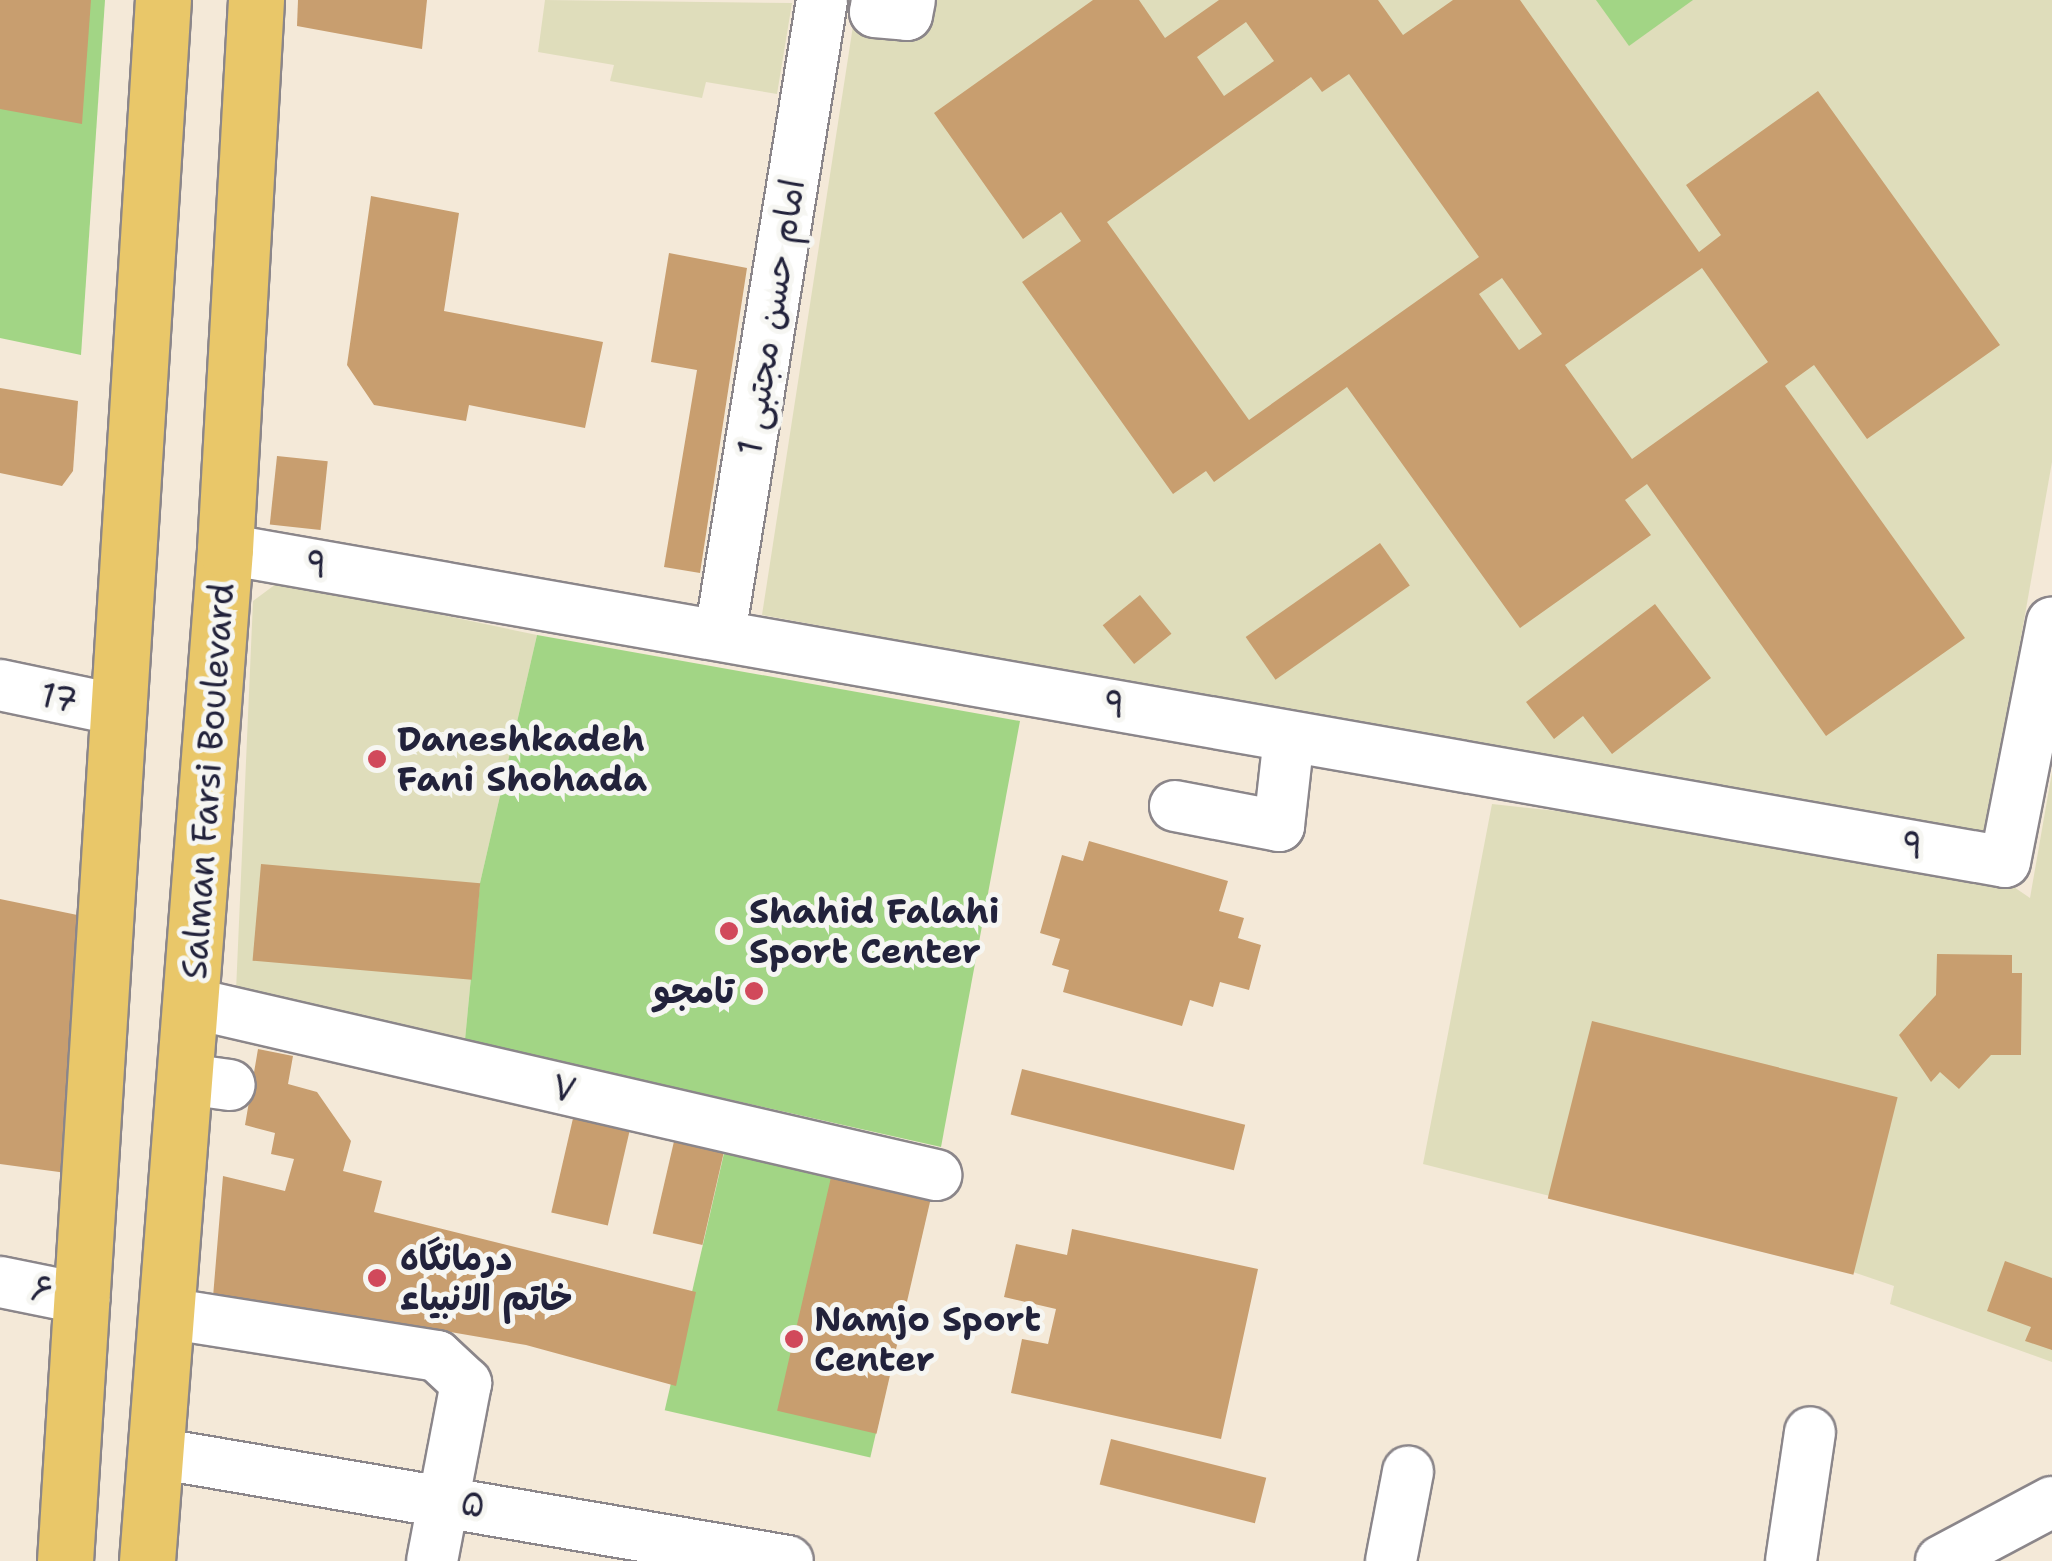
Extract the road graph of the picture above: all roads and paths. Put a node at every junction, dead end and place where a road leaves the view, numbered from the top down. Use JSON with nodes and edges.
{"nodes":[{"id":1,"x":163,"y":0,"type":"edge"},
{"id":2,"x":256,"y":0,"type":"edge"},
{"id":3,"x":822,"y":0,"type":"edge"},
{"id":4,"x":877,"y":0,"type":"edge"},
{"id":5,"x":910,"y":0,"type":"edge"},
{"id":6,"x":225,"y":549,"type":"junction"},
{"id":7,"x":2052,"y":623,"type":"edge"},
{"id":8,"x":720,"y":634,"type":"junction"},
{"id":9,"x":0,"y":685,"type":"edge"},
{"id":10,"x":119,"y":710,"type":"junction"},
{"id":11,"x":1288,"y":737,"type":"junction"},
{"id":12,"x":1175,"y":806,"type":"dead end"},
{"id":13,"x":191,"y":1003,"type":"junction"},
{"id":14,"x":936,"y":1174,"type":"dead end"},
{"id":15,"x":0,"y":1282,"type":"edge"},
{"id":16,"x":84,"y":1299,"type":"junction"},
{"id":17,"x":172,"y":1314,"type":"junction"},
{"id":18,"x":1810,"y":1432,"type":"dead end"},
{"id":19,"x":156,"y":1453,"type":"junction"},
{"id":20,"x":1408,"y":1472,"type":"dead end"},
{"id":21,"x":446,"y":1499,"type":"junction"},
{"id":22,"x":2052,"y":1502,"type":"edge"},
{"id":23,"x":1989,"y":1548,"type":"edge"},
{"id":24,"x":65,"y":1561,"type":"edge"},
{"id":25,"x":147,"y":1561,"type":"edge"},
{"id":26,"x":432,"y":1561,"type":"edge"},
{"id":27,"x":788,"y":1561,"type":"edge"},
{"id":28,"x":1391,"y":1561,"type":"edge"},
{"id":29,"x":1791,"y":1561,"type":"edge"},
{"id":30,"x":1941,"y":1561,"type":"edge"}],
"edges":[{"from":1,"to":10,"type":"main road"},
{"from":2,"to":6,"type":"main road","name":"Salman Farsi Boulevard"},
{"from":3,"to":8,"type":"street","name":"امام حسن مجتبی 1"},
{"from":4,"to":5,"type":"street"},
{"from":6,"to":8,"type":"street","name":"۹"},
{"from":6,"to":13,"type":"main road","name":"Salman Farsi Boulevard"},
{"from":7,"to":11,"type":"street","name":"۹"},
{"from":8,"to":11,"type":"street","name":"۹"},
{"from":9,"to":10,"type":"street","name":"17"},
{"from":10,"to":16,"type":"main road"},
{"from":11,"to":12,"type":"street"},
{"from":13,"to":14,"type":"street","name":"۷"},
{"from":13,"to":17,"type":"main road","name":"Salman Farsi Boulevard"},
{"from":15,"to":16,"type":"street","name":"۶"},
{"from":16,"to":24,"type":"main road"},
{"from":17,"to":19,"type":"main road","name":"Salman Farsi Boulevard"},
{"from":17,"to":21,"type":"street"},
{"from":18,"to":29,"type":"street"},
{"from":19,"to":21,"type":"street","name":"۵"},
{"from":19,"to":25,"type":"main road","name":"Salman Farsi Boulevard"},
{"from":20,"to":28,"type":"street"},
{"from":21,"to":26,"type":"street"},
{"from":21,"to":27,"type":"street","name":"۵"},
{"from":22,"to":23,"type":"street"},
{"from":23,"to":30,"type":"street"}]}
